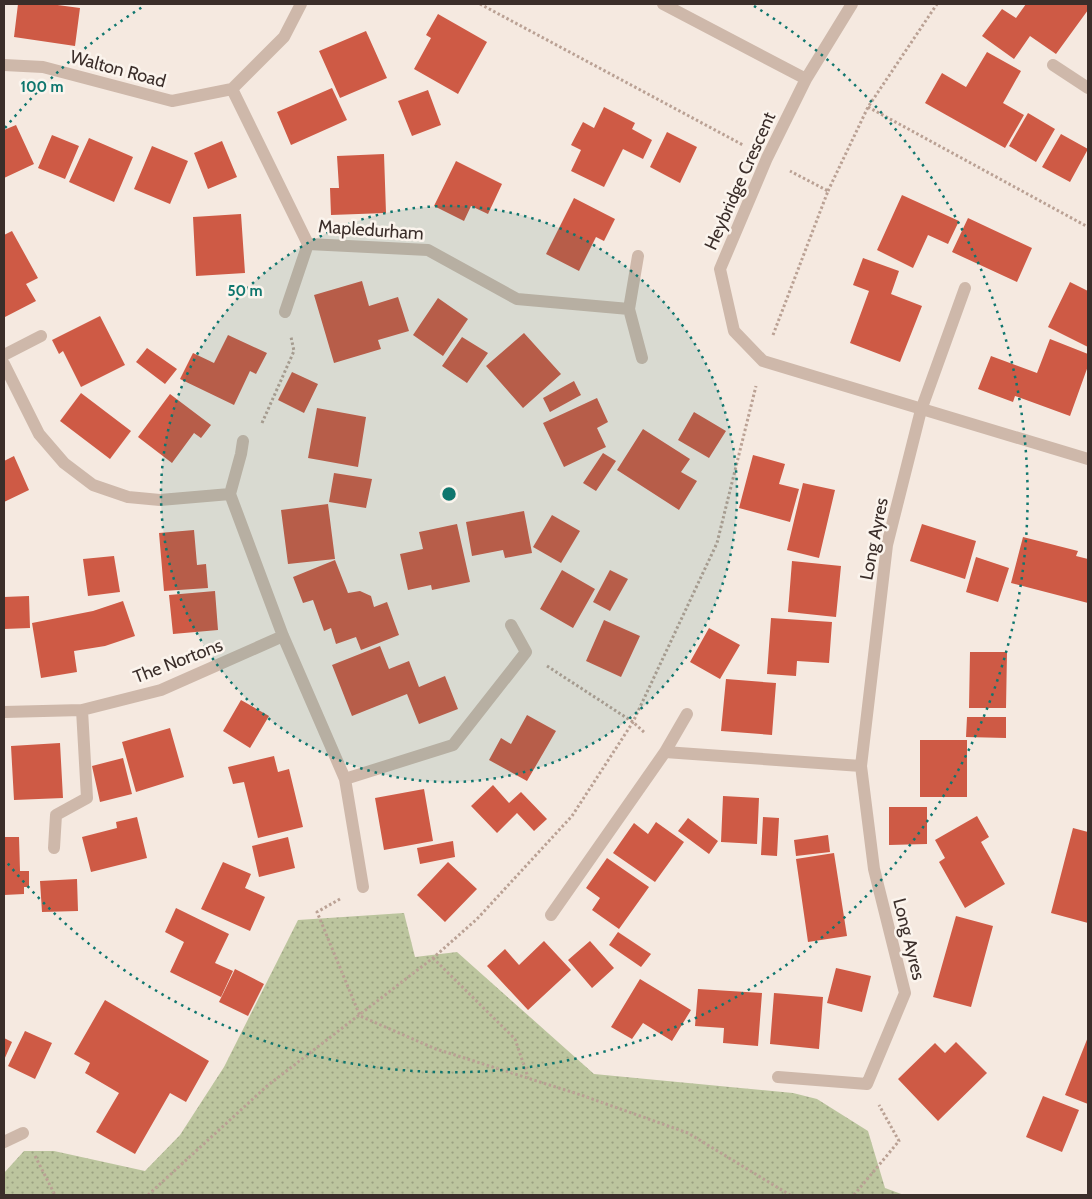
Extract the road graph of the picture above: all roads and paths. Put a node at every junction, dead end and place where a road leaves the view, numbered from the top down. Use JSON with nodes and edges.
{"nodes":[{"id":1,"x":301,"y":4,"type":"edge"},
{"id":2,"x":480,"y":4,"type":"edge"},
{"id":3,"x":663,"y":4,"type":"edge"},
{"id":4,"x":852,"y":4,"type":"edge"},
{"id":5,"x":937,"y":4,"type":"edge"},
{"id":6,"x":4,"y":65,"type":"edge"},
{"id":7,"x":1053,"y":65,"type":"dead end"},
{"id":8,"x":806,"y":79,"type":"junction"},
{"id":9,"x":1088,"y":86,"type":"edge"},
{"id":10,"x":232,"y":89,"type":"junction"},
{"id":11,"x":868,"y":106,"type":"junction"},
{"id":12,"x":766,"y":158,"type":"junction"},
{"id":13,"x":828,"y":191,"type":"junction"},
{"id":14,"x":1088,"y":227,"type":"edge"},
{"id":15,"x":308,"y":244,"type":"junction"},
{"id":16,"x":638,"y":256,"type":"dead end"},
{"id":17,"x":965,"y":288,"type":"dead end"},
{"id":18,"x":629,"y":309,"type":"junction"},
{"id":19,"x":285,"y":312,"type":"joint"},
{"id":20,"x":41,"y":336,"type":"dead end"},
{"id":21,"x":4,"y":355,"type":"edge"},
{"id":22,"x":642,"y":358,"type":"dead end"},
{"id":23,"x":762,"y":361,"type":"junction"},
{"id":24,"x":4,"y":364,"type":"edge"},
{"id":25,"x":921,"y":410,"type":"junction"},
{"id":26,"x":243,"y":441,"type":"joint"},
{"id":27,"x":1088,"y":459,"type":"edge"},
{"id":28,"x":230,"y":494,"type":"junction"},
{"id":29,"x":511,"y":625,"type":"dead end"},
{"id":30,"x":284,"y":636,"type":"junction"},
{"id":31,"x":526,"y":652,"type":"junction"},
{"id":32,"x":82,"y":710,"type":"junction"},
{"id":33,"x":4,"y":712,"type":"edge"},
{"id":34,"x":687,"y":714,"type":"dead end"},
{"id":35,"x":633,"y":722,"type":"junction"},
{"id":36,"x":665,"y":752,"type":"junction"},
{"id":37,"x":861,"y":766,"type":"junction"},
{"id":38,"x":345,"y":779,"type":"junction"},
{"id":39,"x":54,"y":848,"type":"dead end"},
{"id":40,"x":362,"y":887,"type":"joint"},
{"id":41,"x":551,"y":914,"type":"dead end"},
{"id":42,"x":434,"y":958,"type":"junction"},
{"id":43,"x":360,"y":1016,"type":"junction"},
{"id":44,"x":778,"y":1077,"type":"dead end"},
{"id":45,"x":528,"y":1078,"type":"junction"},
{"id":46,"x":867,"y":1084,"type":"junction"},
{"id":47,"x":23,"y":1133,"type":"joint"},
{"id":48,"x":4,"y":1142,"type":"edge"},
{"id":49,"x":55,"y":1195,"type":"edge"},
{"id":50,"x":148,"y":1195,"type":"edge"},
{"id":51,"x":790,"y":1195,"type":"edge"},
{"id":52,"x":854,"y":1195,"type":"edge"}],
"edges":[{"from":1,"to":10,"type":"street"},
{"from":2,"to":12,"type":"path"},
{"from":3,"to":8,"type":"street"},
{"from":4,"to":8,"type":"street","name":"Heybridge Crescent"},
{"from":5,"to":11,"type":"path"},
{"from":6,"to":10,"type":"street","name":"Walton Road"},
{"from":7,"to":9,"type":"street"},
{"from":8,"to":12,"type":"street","name":"Heybridge Crescent"},
{"from":10,"to":15,"type":"street","name":"Mapledurham"},
{"from":11,"to":13,"type":"path"},
{"from":11,"to":14,"type":"path"},
{"from":12,"to":13,"type":"path"},
{"from":12,"to":23,"type":"street","name":"Heybridge Crescent"},
{"from":13,"to":23,"type":"path"},
{"from":15,"to":18,"type":"street","name":"Mapledurham"},
{"from":15,"to":19,"type":"street","name":"Mapledurham"},
{"from":16,"to":18,"type":"street"},
{"from":17,"to":25,"type":"street"},
{"from":18,"to":22,"type":"street"},
{"from":19,"to":26,"type":"path"},
{"from":20,"to":21,"type":"street"},
{"from":23,"to":25,"type":"street","name":"Heybridge Crescent"},
{"from":23,"to":35,"type":"path"},
{"from":24,"to":28,"type":"street"},
{"from":25,"to":27,"type":"street","name":"Heybridge Crescent"},
{"from":25,"to":37,"type":"street","name":"Long Ayres"},
{"from":26,"to":28,"type":"street"},
{"from":28,"to":30,"type":"street"},
{"from":29,"to":31,"type":"street"},
{"from":30,"to":32,"type":"street","name":"The Nortons"},
{"from":30,"to":38,"type":"street"},
{"from":31,"to":35,"type":"path"},
{"from":31,"to":38,"type":"street"},
{"from":32,"to":33,"type":"street","name":"The Nortons"},
{"from":32,"to":39,"type":"street"},
{"from":34,"to":36,"type":"street"},
{"from":35,"to":36,"type":"path"},
{"from":35,"to":42,"type":"path"},
{"from":36,"to":37,"type":"street"},
{"from":36,"to":41,"type":"street"},
{"from":37,"to":46,"type":"street","name":"Long Ayres"},
{"from":38,"to":40,"type":"street"},
{"from":40,"to":43,"type":"path"},
{"from":42,"to":43,"type":"path"},
{"from":42,"to":45,"type":"path"},
{"from":43,"to":45,"type":"path"},
{"from":43,"to":50,"type":"path"},
{"from":44,"to":46,"type":"street"},
{"from":45,"to":51,"type":"path"},
{"from":46,"to":52,"type":"path"},
{"from":47,"to":48,"type":"street"},
{"from":47,"to":49,"type":"path"}]}
